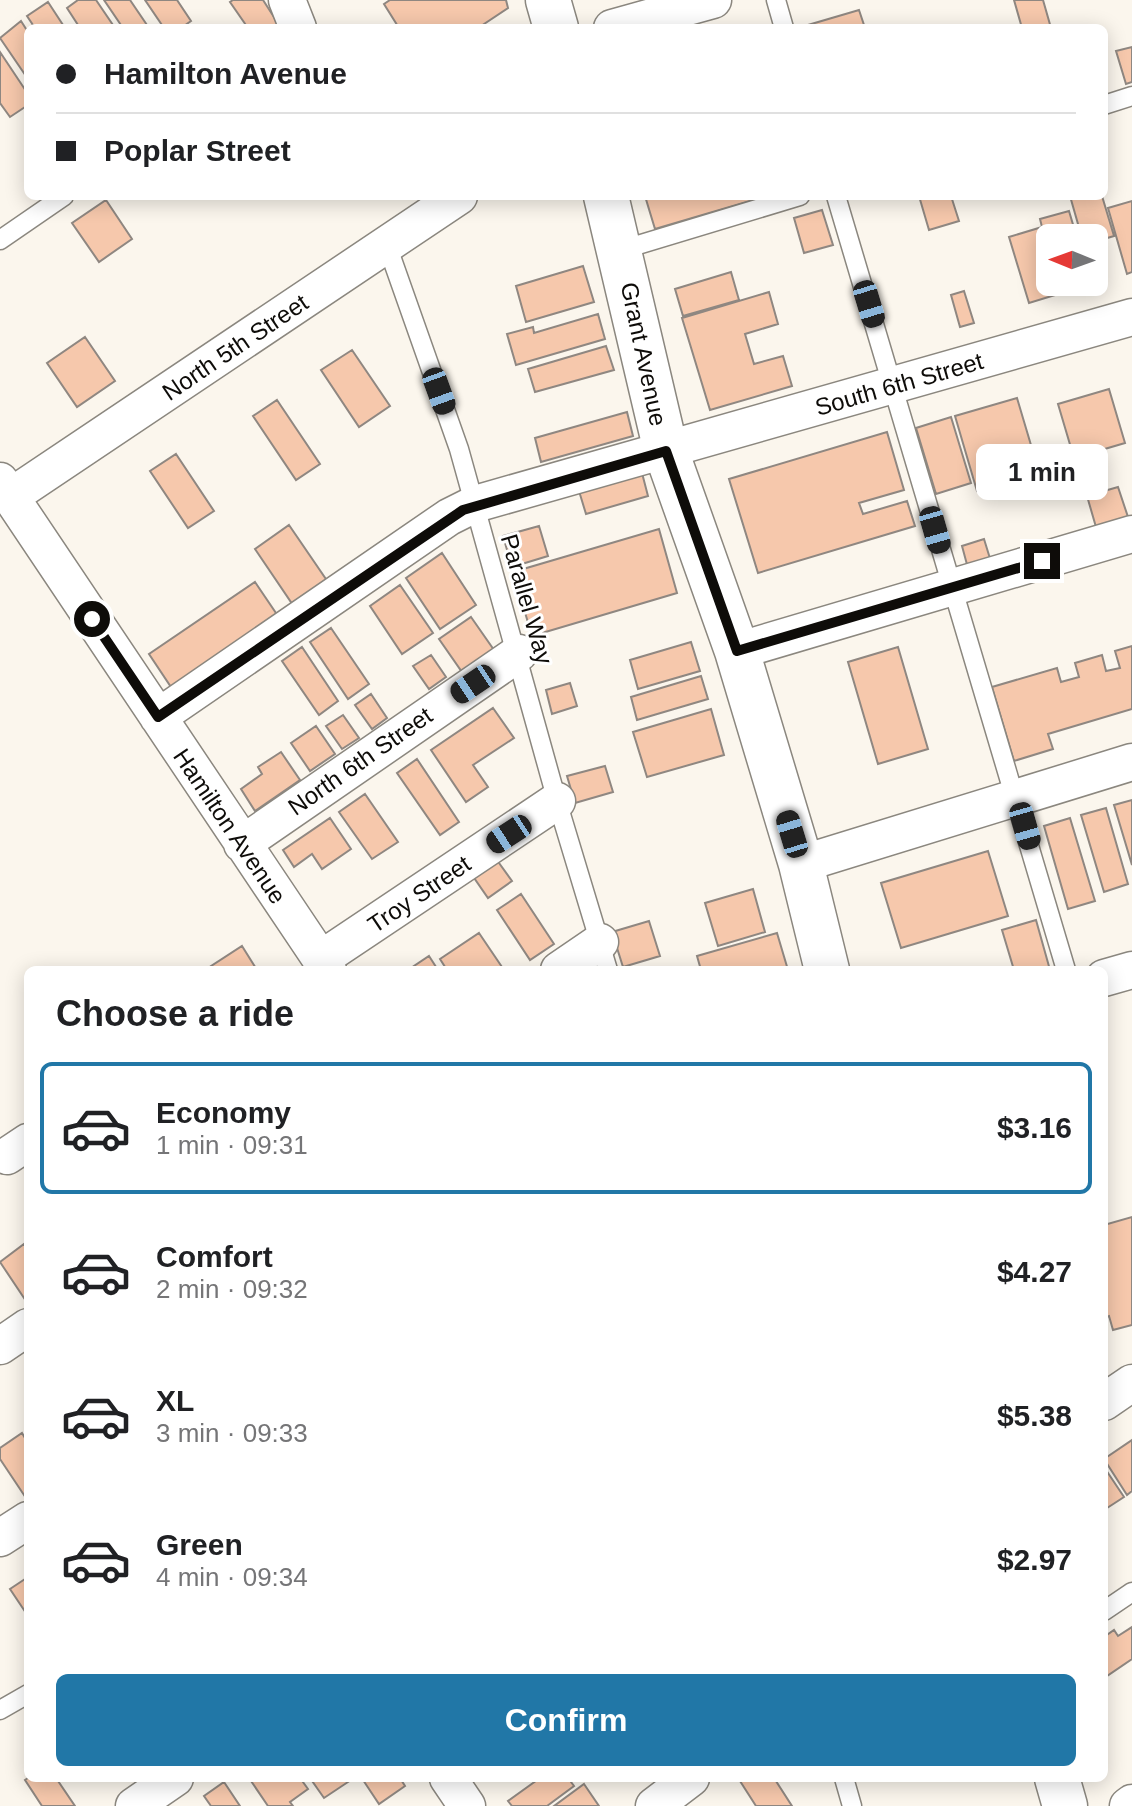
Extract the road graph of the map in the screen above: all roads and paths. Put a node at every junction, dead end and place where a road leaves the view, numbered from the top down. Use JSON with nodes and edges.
{"nodes":[{"id":1,"x":287,"y":0,"type":"edge"},
{"id":2,"x":548,"y":0,"type":"edge"},
{"id":3,"x":713,"y":0,"type":"edge"},
{"id":4,"x":776,"y":0,"type":"edge"},
{"id":5,"x":296,"y":24,"type":"edge"},
{"id":6,"x":555,"y":24,"type":"edge"},
{"id":7,"x":626,"y":24,"type":"edge"},
{"id":8,"x":783,"y":24,"type":"edge"},
{"id":9,"x":1132,"y":96,"type":"edge"},
{"id":10,"x":1108,"y":104,"type":"edge"},
{"id":11,"x":58,"y":200,"type":"edge"},
{"id":12,"x":453,"y":200,"type":"edge"},
{"id":13,"x":607,"y":200,"type":"edge"},
{"id":14,"x":787,"y":200,"type":"edge"},
{"id":15,"x":837,"y":200,"type":"edge"},
{"id":16,"x":0,"y":240,"type":"edge"},
{"id":17,"x":387,"y":245,"type":"junction"},
{"id":18,"x":621,"y":250,"type":"junction"},
{"id":19,"x":1132,"y":317,"type":"edge"},
{"id":20,"x":893,"y":386,"type":"junction"},
{"id":21,"x":666,"y":451,"type":"junction"},
{"id":22,"x":5,"y":489,"type":"edge"},
{"id":23,"x":475,"y":504,"type":"junction"},
{"id":24,"x":1132,"y":534,"type":"edge"},
{"id":25,"x":952,"y":587,"type":"junction"},
{"id":26,"x":737,"y":651,"type":"junction"},
{"id":27,"x":519,"y":653,"type":"junction"},
{"id":28,"x":158,"y":717,"type":"junction"},
{"id":29,"x":1132,"y":762,"type":"edge"},
{"id":30,"x":1017,"y":797,"type":"junction"},
{"id":31,"x":557,"y":801,"type":"junction"},
{"id":32,"x":242,"y":844,"type":"junction"},
{"id":33,"x":801,"y":864,"type":"junction"},
{"id":34,"x":604,"y":956,"type":"edge"},
{"id":35,"x":316,"y":964,"type":"edge"},
{"id":36,"x":572,"y":966,"type":"edge"},
{"id":37,"x":826,"y":966,"type":"edge"},
{"id":38,"x":1065,"y":966,"type":"edge"},
{"id":39,"x":1132,"y":970,"type":"edge"},
{"id":40,"x":1108,"y":977,"type":"edge"},
{"id":41,"x":24,"y":1330,"type":"edge"},
{"id":42,"x":0,"y":1346,"type":"edge"},
{"id":43,"x":1132,"y":1383,"type":"edge"},
{"id":44,"x":1108,"y":1399,"type":"edge"},
{"id":45,"x":24,"y":1523,"type":"edge"},
{"id":46,"x":0,"y":1538,"type":"edge"},
{"id":47,"x":1132,"y":1592,"type":"edge"},
{"id":48,"x":1108,"y":1608,"type":"edge"},
{"id":49,"x":24,"y":1696,"type":"edge"},
{"id":50,"x":0,"y":1710,"type":"edge"},
{"id":51,"x":169,"y":1782,"type":"edge"},
{"id":52,"x":451,"y":1782,"type":"edge"},
{"id":53,"x":686,"y":1782,"type":"edge"},
{"id":54,"x":845,"y":1782,"type":"edge"},
{"id":55,"x":1058,"y":1782,"type":"edge"},
{"id":56,"x":134,"y":1806,"type":"edge"},
{"id":57,"x":467,"y":1806,"type":"edge"},
{"id":58,"x":654,"y":1806,"type":"edge"},
{"id":59,"x":852,"y":1806,"type":"edge"},
{"id":60,"x":1065,"y":1806,"type":"edge"}],
"edges":[{"from":1,"to":5,"type":"street"},
{"from":2,"to":6,"type":"street"},
{"from":3,"to":7,"type":"street"},
{"from":4,"to":8,"type":"lane"},
{"from":9,"to":10,"type":"lane"},
{"from":11,"to":16,"type":"lane"},
{"from":12,"to":17,"type":"street","name":"North 5th Street"},
{"from":13,"to":18,"type":"street","name":"Grant Avenue"},
{"from":14,"to":18,"type":"lane"},
{"from":15,"to":20,"type":"lane"},
{"from":17,"to":22,"type":"street","name":"North 5th Street"},
{"from":17,"to":23,"type":"lane","name":"Parallel Way"},
{"from":18,"to":21,"type":"street","name":"Grant Avenue"},
{"from":19,"to":20,"type":"street","name":"South 6th Street"},
{"from":20,"to":21,"type":"street","name":"South 6th Street"},
{"from":20,"to":25,"type":"lane"},
{"from":21,"to":23,"type":"street"},
{"from":21,"to":26,"type":"street","name":"Grant Avenue"},
{"from":22,"to":28,"type":"street","name":"Hamilton Avenue"},
{"from":23,"to":27,"type":"lane","name":"Parallel Way"},
{"from":23,"to":28,"type":"street"},
{"from":24,"to":25,"type":"street"},
{"from":25,"to":26,"type":"street"},
{"from":25,"to":30,"type":"lane"},
{"from":26,"to":33,"type":"street","name":"Grant Avenue"},
{"from":27,"to":31,"type":"lane","name":"Parallel Way"},
{"from":27,"to":32,"type":"street","name":"North 6th Street"},
{"from":28,"to":32,"type":"street","name":"Hamilton Avenue"},
{"from":29,"to":30,"type":"street"},
{"from":30,"to":33,"type":"street"},
{"from":30,"to":38,"type":"lane"},
{"from":31,"to":34,"type":"lane","name":"Parallel Way"},
{"from":31,"to":35,"type":"street","name":"Troy Street"},
{"from":32,"to":35,"type":"street","name":"Hamilton Avenue"},
{"from":33,"to":37,"type":"street","name":"Grant Avenue"},
{"from":34,"to":36,"type":"street"},
{"from":39,"to":40,"type":"street"},
{"from":41,"to":42,"type":"street"},
{"from":43,"to":44,"type":"street"},
{"from":45,"to":46,"type":"street"},
{"from":47,"to":48,"type":"lane"},
{"from":49,"to":50,"type":"lane"},
{"from":51,"to":56,"type":"street"},
{"from":52,"to":57,"type":"street"},
{"from":53,"to":58,"type":"street"},
{"from":54,"to":59,"type":"lane"},
{"from":55,"to":60,"type":"street"}]}
